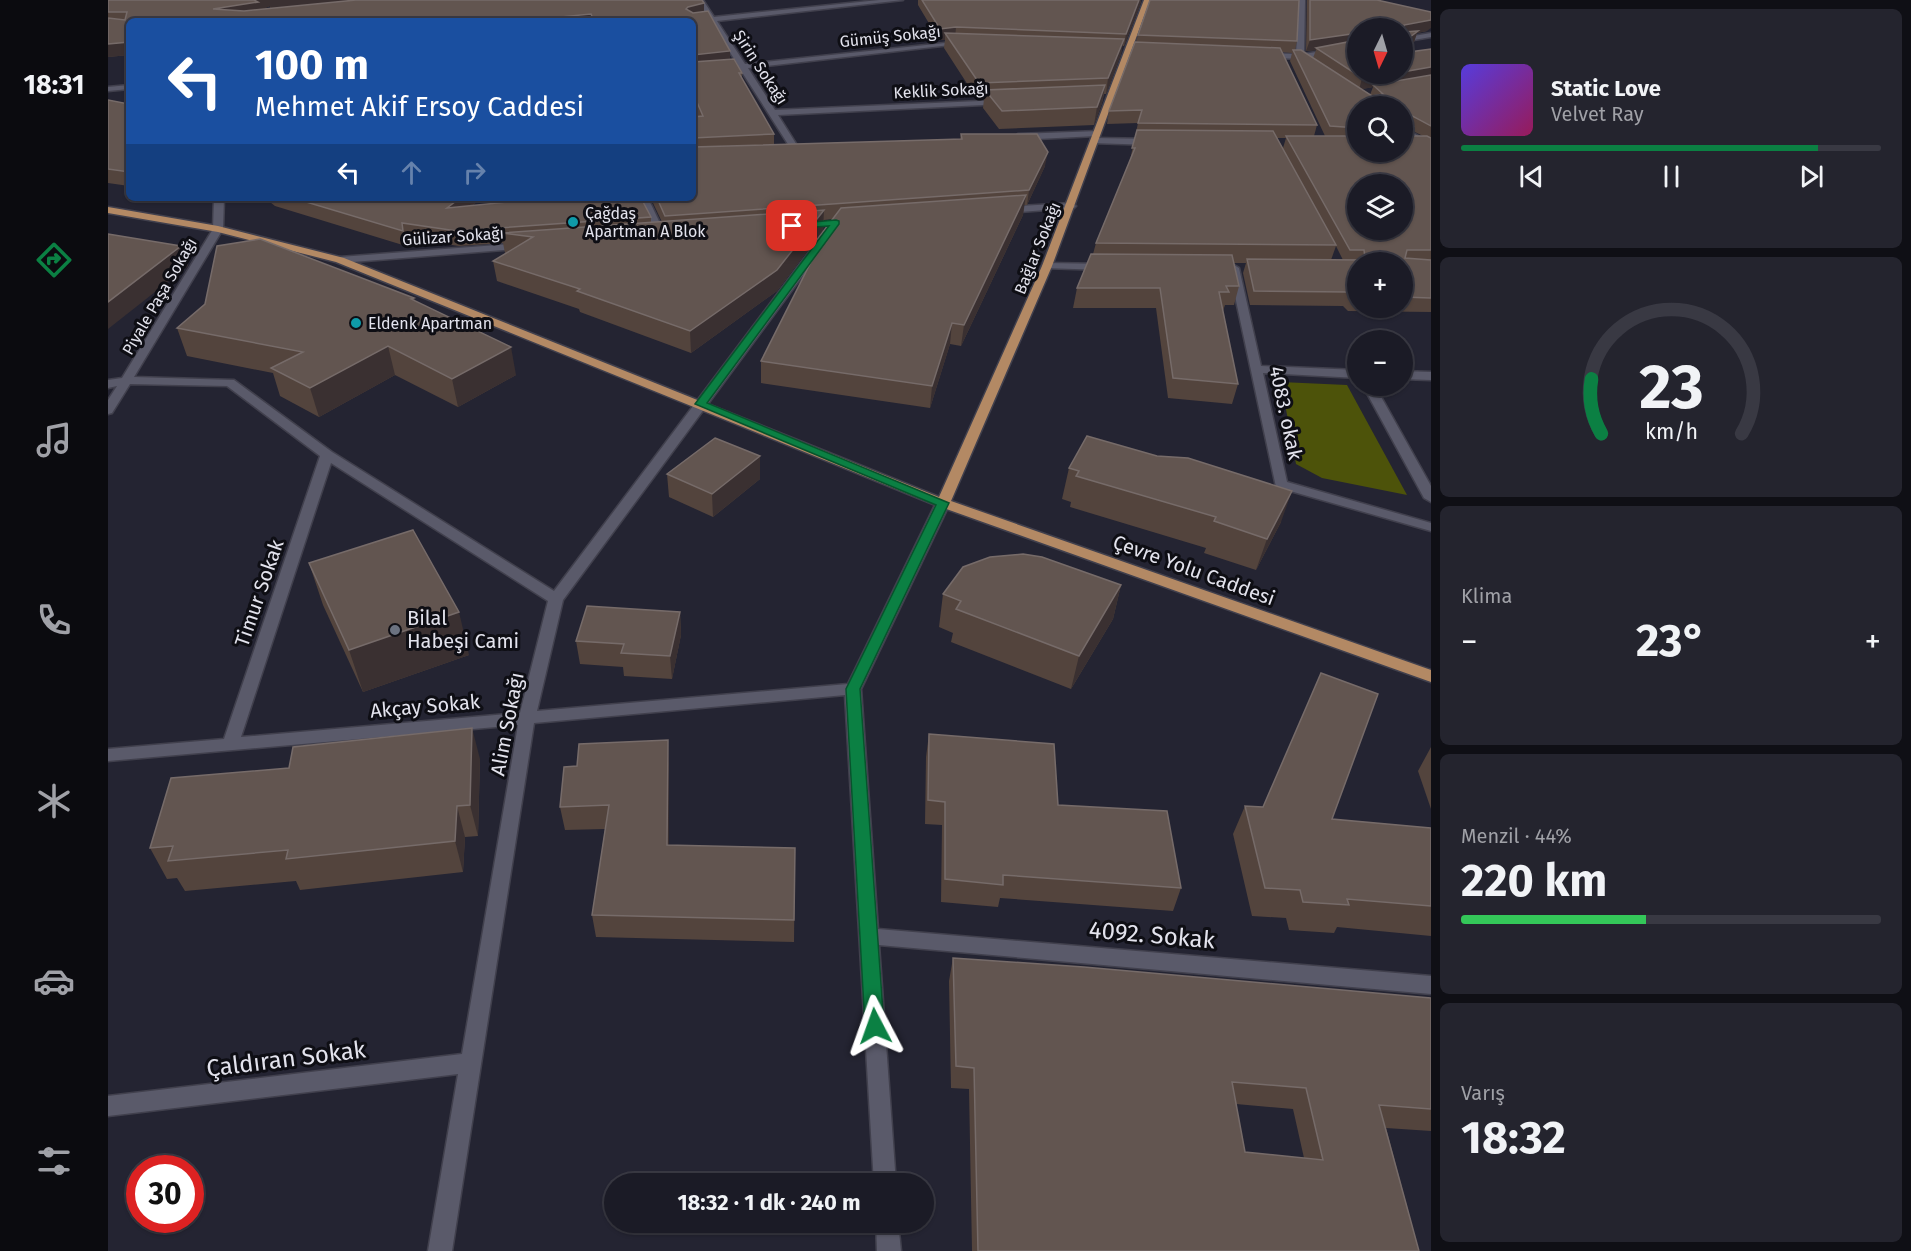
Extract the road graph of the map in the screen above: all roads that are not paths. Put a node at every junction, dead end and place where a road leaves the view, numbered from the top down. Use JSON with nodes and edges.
{"nodes":[{"id":1,"x":700,"y":0,"type":"edge"},
{"id":2,"x":900,"y":0,"type":"edge"},
{"id":3,"x":1302,"y":0,"type":"edge"},
{"id":4,"x":881,"y":1,"type":"edge"},
{"id":5,"x":1134,"y":1,"type":"edge"},
{"id":6,"x":1147,"y":1,"type":"edge"},
{"id":7,"x":712,"y":20,"type":"junction"},
{"id":8,"x":696,"y":21,"type":"edge"},
{"id":9,"x":1431,"y":35,"type":"edge"},
{"id":10,"x":1413,"y":38,"type":"edge"},
{"id":11,"x":972,"y":43,"type":"edge"},
{"id":12,"x":1121,"y":49,"type":"junction"},
{"id":13,"x":1347,"y":49,"type":"edge"},
{"id":14,"x":1139,"y":50,"type":"edge"},
{"id":15,"x":1258,"y":55,"type":"edge"},
{"id":16,"x":1281,"y":56,"type":"junction"},
{"id":17,"x":1300,"y":57,"type":"junction"},
{"id":18,"x":1286,"y":66,"type":"edge"},
{"id":19,"x":743,"y":67,"type":"junction"},
{"id":20,"x":1319,"y":69,"type":"edge"},
{"id":21,"x":696,"y":72,"type":"edge"},
{"id":22,"x":126,"y":87,"type":"edge"},
{"id":23,"x":108,"y":89,"type":"edge"},
{"id":24,"x":1099,"y":98,"type":"edge"},
{"id":25,"x":1110,"y":98,"type":"junction"},
{"id":26,"x":1017,"y":102,"type":"edge"},
{"id":27,"x":772,"y":113,"type":"junction"},
{"id":28,"x":1413,"y":135,"type":"edge"},
{"id":29,"x":1095,"y":137,"type":"junction"},
{"id":30,"x":1004,"y":138,"type":"edge"},
{"id":31,"x":1166,"y":142,"type":"edge"},
{"id":32,"x":1413,"y":144,"type":"edge"},
{"id":33,"x":1429,"y":145,"type":"edge"},
{"id":34,"x":808,"y":149,"type":"edge"},
{"id":35,"x":796,"y":150,"type":"junction"},
{"id":36,"x":785,"y":151,"type":"edge"},
{"id":37,"x":219,"y":201,"type":"edge"},
{"id":38,"x":644,"y":201,"type":"edge"},
{"id":39,"x":1071,"y":206,"type":"junction"},
{"id":40,"x":108,"y":210,"type":"edge"},
{"id":41,"x":989,"y":212,"type":"edge"},
{"id":42,"x":836,"y":223,"type":"edge"},
{"id":43,"x":218,"y":229,"type":"junction"},
{"id":44,"x":672,"y":235,"type":"edge"},
{"id":45,"x":661,"y":236,"type":"junction"},
{"id":46,"x":649,"y":237,"type":"edge"},
{"id":47,"x":532,"y":245,"type":"edge"},
{"id":48,"x":340,"y":260,"type":"junction"},
{"id":49,"x":1047,"y":266,"type":"junction"},
{"id":50,"x":1115,"y":267,"type":"edge"},
{"id":51,"x":1236,"y":268,"type":"edge"},
{"id":52,"x":1256,"y":369,"type":"junction"},
{"id":53,"x":108,"y":372,"type":"edge"},
{"id":54,"x":1347,"y":373,"type":"edge"},
{"id":55,"x":1413,"y":375,"type":"edge"},
{"id":56,"x":1431,"y":376,"type":"edge"},
{"id":57,"x":129,"y":380,"type":"junction"},
{"id":58,"x":108,"y":384,"type":"edge"},
{"id":59,"x":1375,"y":396,"type":"edge"},
{"id":60,"x":700,"y":404,"type":"junction"},
{"id":61,"x":108,"y":410,"type":"edge"},
{"id":62,"x":327,"y":455,"type":"junction"},
{"id":63,"x":1431,"y":498,"type":"edge"},
{"id":64,"x":942,"y":503,"type":"junction"},
{"id":65,"x":1431,"y":527,"type":"edge"},
{"id":66,"x":556,"y":598,"type":"junction"},
{"id":67,"x":1431,"y":676,"type":"edge"},
{"id":68,"x":853,"y":689,"type":"junction"},
{"id":69,"x":527,"y":717,"type":"junction"},
{"id":70,"x":230,"y":745,"type":"junction"},
{"id":71,"x":108,"y":755,"type":"edge"},
{"id":72,"x":869,"y":936,"type":"junction"},
{"id":73,"x":1431,"y":985,"type":"edge"},
{"id":74,"x":471,"y":1063,"type":"junction"},
{"id":75,"x":108,"y":1106,"type":"edge"},
{"id":76,"x":884,"y":1173,"type":"edge"},
{"id":77,"x":888,"y":1233,"type":"edge"},
{"id":78,"x":440,"y":1251,"type":"edge"},
{"id":79,"x":889,"y":1251,"type":"edge"}],
"edges":[{"from":1,"to":7,"type":"street","name":"Şirin Sokağı"},
{"from":2,"to":4,"type":"street"},
{"from":3,"to":17,"type":"street"},
{"from":4,"to":7,"type":"street"},
{"from":5,"to":6,"type":"street"},
{"from":6,"to":12,"type":"main road","name":"Bağlar Sokağı"},
{"from":7,"to":8,"type":"street"},
{"from":7,"to":19,"type":"street","name":"Şirin Sokağı"},
{"from":9,"to":10,"type":"street"},
{"from":11,"to":19,"type":"street","name":"Gümüş Sokağı"},
{"from":12,"to":14,"type":"street"},
{"from":12,"to":25,"type":"main road","name":"Bağlar Sokağı"},
{"from":13,"to":17,"type":"street"},
{"from":15,"to":16,"type":"street"},
{"from":16,"to":17,"type":"street"},
{"from":16,"to":18,"type":"street"},
{"from":17,"to":20,"type":"street"},
{"from":19,"to":21,"type":"street","name":"Gümüş Sokağı"},
{"from":19,"to":27,"type":"street","name":"Şirin Sokağı"},
{"from":22,"to":23,"type":"street"},
{"from":24,"to":25,"type":"street"},
{"from":25,"to":29,"type":"main road","name":"Bağlar Sokağı"},
{"from":26,"to":27,"type":"street","name":"Keklik Sokağı"},
{"from":27,"to":35,"type":"street","name":"Şirin Sokağı"},
{"from":28,"to":33,"type":"street"},
{"from":29,"to":30,"type":"street"},
{"from":29,"to":31,"type":"street"},
{"from":29,"to":39,"type":"main road","name":"Bağlar Sokağı"},
{"from":32,"to":33,"type":"street"},
{"from":34,"to":35,"type":"street"},
{"from":35,"to":36,"type":"street"},
{"from":37,"to":43,"type":"street"},
{"from":38,"to":45,"type":"street"},
{"from":39,"to":41,"type":"street"},
{"from":39,"to":49,"type":"main road","name":"Bağlar Sokağı"},
{"from":40,"to":43,"type":"main road","name":"Çevre Yolu Caddesi"},
{"from":42,"to":60,"type":"street","name":"Alim Sokağı"},
{"from":43,"to":48,"type":"main road","name":"Çevre Yolu Caddesi"},
{"from":43,"to":57,"type":"street","name":"Piyale Paşa Sokağı"},
{"from":44,"to":45,"type":"street"},
{"from":45,"to":46,"type":"street"},
{"from":47,"to":48,"type":"street","name":"Gülizar Sokağı"},
{"from":48,"to":60,"type":"main road","name":"Çevre Yolu Caddesi"},
{"from":49,"to":50,"type":"street"},
{"from":49,"to":64,"type":"main road","name":"Bağlar Sokağı"},
{"from":51,"to":52,"type":"street","name":"4083. okak"},
{"from":52,"to":54,"type":"street"},
{"from":52,"to":65,"type":"street","name":"4083. okak"},
{"from":53,"to":57,"type":"street"},
{"from":55,"to":56,"type":"street"},
{"from":57,"to":58,"type":"street"},
{"from":57,"to":61,"type":"street","name":"Piyale Paşa Sokağı"},
{"from":57,"to":62,"type":"street"},
{"from":59,"to":63,"type":"street"},
{"from":60,"to":64,"type":"main road","name":"Çevre Yolu Caddesi"},
{"from":60,"to":66,"type":"street","name":"Alim Sokağı"},
{"from":62,"to":66,"type":"street"},
{"from":62,"to":70,"type":"street","name":"Timur Sokak"},
{"from":64,"to":67,"type":"main road","name":"Çevre Yolu Caddesi"},
{"from":64,"to":68,"type":"street"},
{"from":66,"to":69,"type":"street","name":"Alim Sokağı"},
{"from":68,"to":69,"type":"street","name":"Akçay Sokak"},
{"from":68,"to":72,"type":"street"},
{"from":69,"to":70,"type":"street","name":"Akçay Sokak"},
{"from":69,"to":74,"type":"street","name":"Alim Sokağı"},
{"from":70,"to":71,"type":"street","name":"Akçay Sokak"},
{"from":72,"to":73,"type":"street","name":"4092. Sokak"},
{"from":72,"to":76,"type":"street"},
{"from":74,"to":75,"type":"street","name":"Çaldıran Sokak"},
{"from":74,"to":78,"type":"street","name":"Alim Sokağı"},
{"from":77,"to":79,"type":"street"}]}
